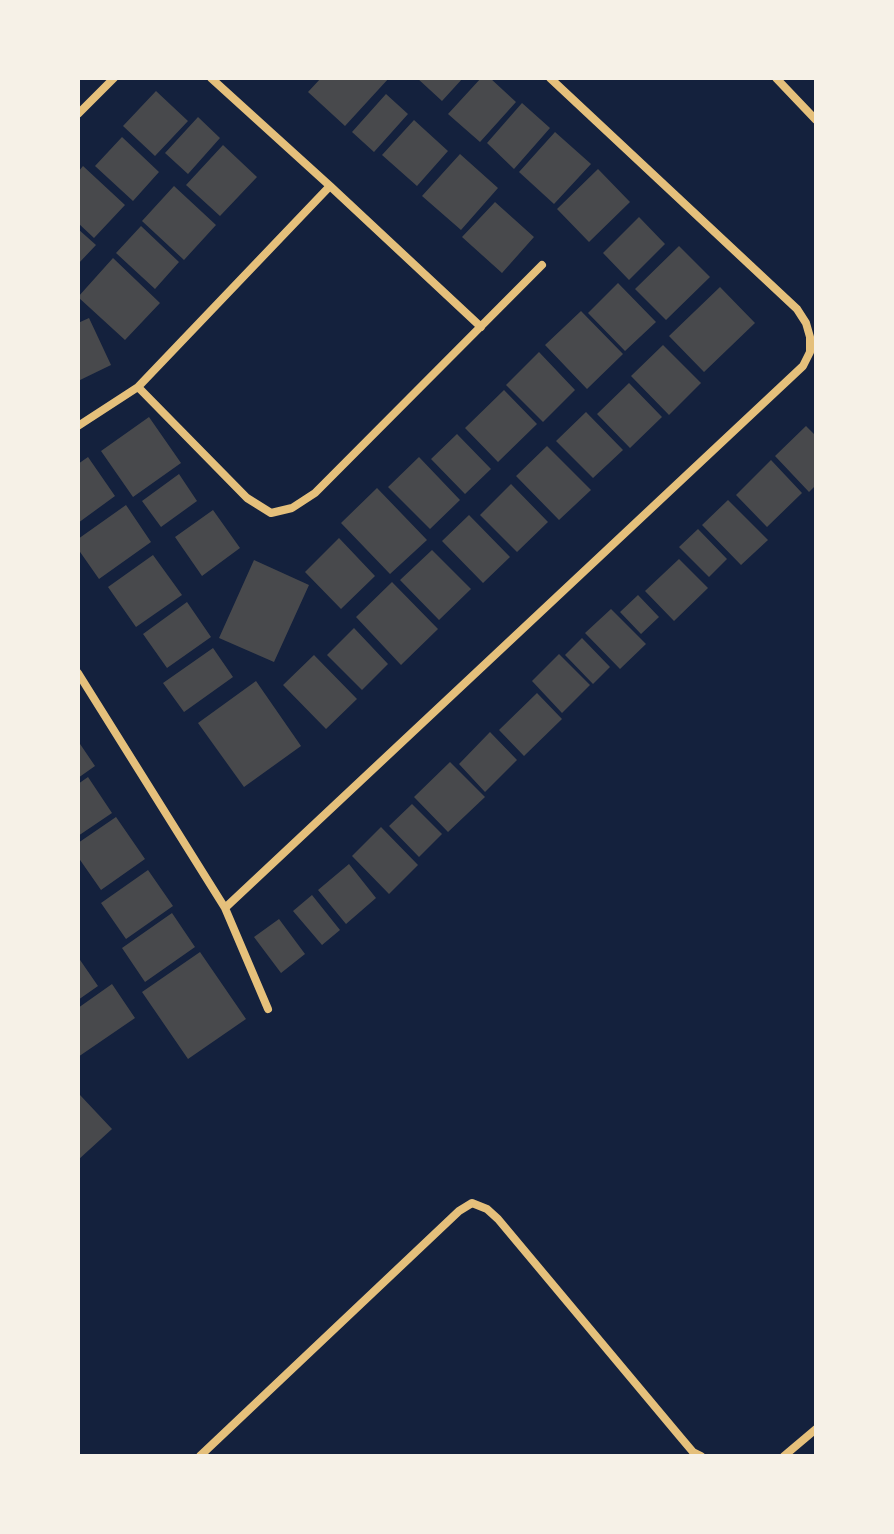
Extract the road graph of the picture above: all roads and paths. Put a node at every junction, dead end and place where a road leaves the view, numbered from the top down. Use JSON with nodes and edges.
{"nodes":[{"id":1,"x":114,"y":78,"type":"edge"},
{"id":2,"x":211,"y":78,"type":"edge"},
{"id":3,"x":550,"y":78,"type":"edge"},
{"id":4,"x":776,"y":78,"type":"edge"},
{"id":5,"x":78,"y":114,"type":"edge"},
{"id":6,"x":816,"y":120,"type":"edge"},
{"id":7,"x":330,"y":186,"type":"junction"},
{"id":8,"x":542,"y":265,"type":"dead end"},
{"id":9,"x":481,"y":327,"type":"junction"},
{"id":10,"x":813,"y":354,"type":"edge"},
{"id":11,"x":138,"y":387,"type":"junction"},
{"id":12,"x":78,"y":426,"type":"edge"},
{"id":13,"x":78,"y":673,"type":"edge"},
{"id":14,"x":225,"y":908,"type":"junction"},
{"id":15,"x":268,"y":1009,"type":"dead end"},
{"id":16,"x":816,"y":1429,"type":"edge"},
{"id":17,"x":200,"y":1456,"type":"edge"},
{"id":18,"x":701,"y":1456,"type":"edge"},
{"id":19,"x":784,"y":1456,"type":"edge"}],
"edges":[{"from":1,"to":5,"type":"street"},
{"from":2,"to":7,"type":"street"},
{"from":3,"to":10,"type":"street"},
{"from":4,"to":6,"type":"street"},
{"from":7,"to":9,"type":"street"},
{"from":7,"to":11,"type":"street"},
{"from":8,"to":9,"type":"street"},
{"from":9,"to":11,"type":"street"},
{"from":10,"to":14,"type":"street"},
{"from":11,"to":12,"type":"street"},
{"from":13,"to":14,"type":"street"},
{"from":14,"to":15,"type":"street"},
{"from":16,"to":19,"type":"street"},
{"from":17,"to":18,"type":"street"}]}
